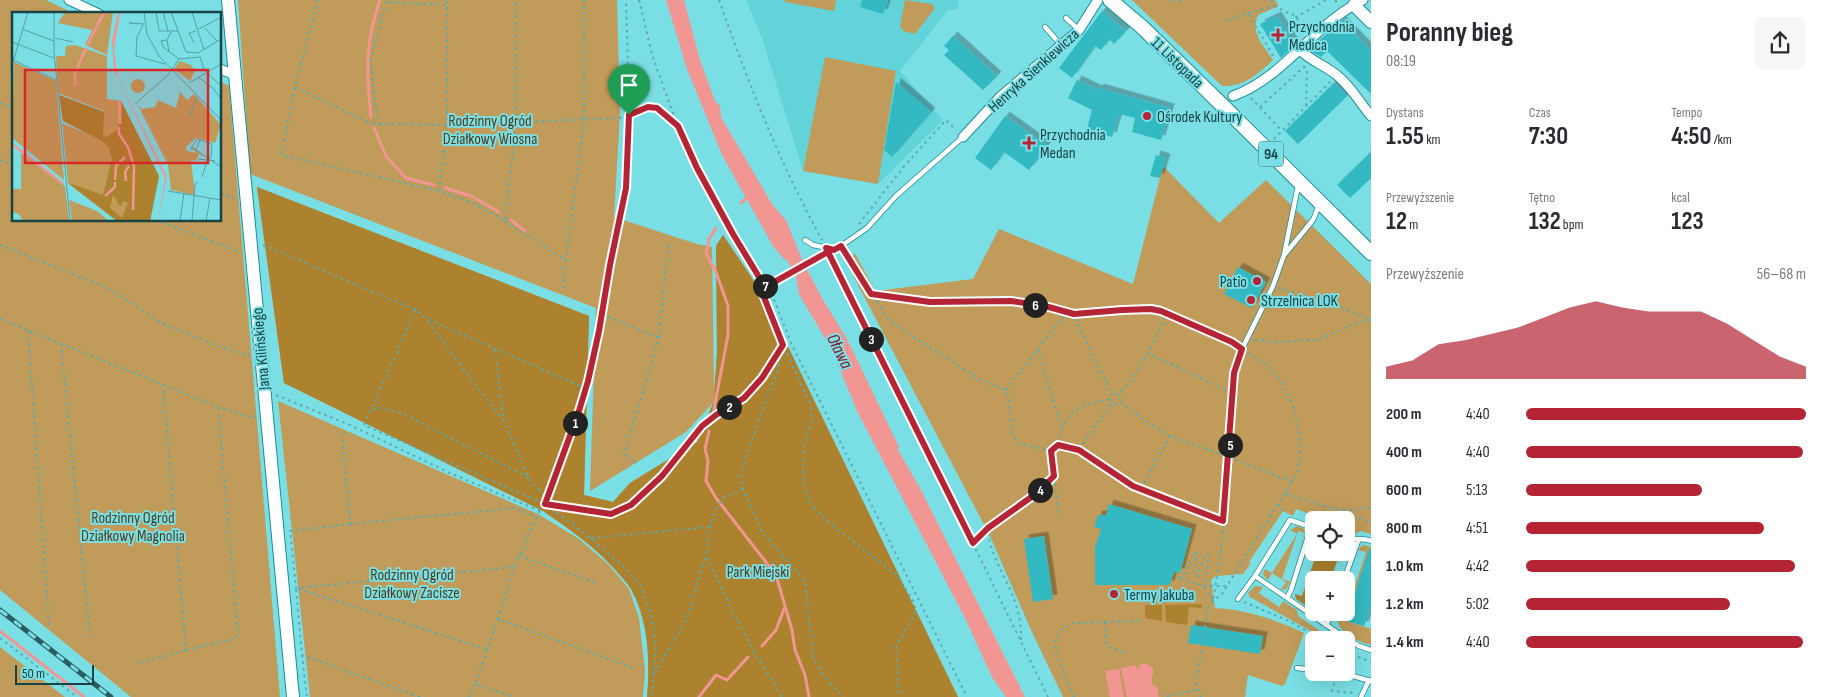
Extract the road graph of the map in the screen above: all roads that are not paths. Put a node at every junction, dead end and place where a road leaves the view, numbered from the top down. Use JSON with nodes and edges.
{"nodes":[{"id":1,"x":228,"y":0,"type":"edge"},
{"id":2,"x":1098,"y":0,"type":"edge"},
{"id":3,"x":1110,"y":0,"type":"edge"},
{"id":4,"x":72,"y":1,"type":"edge"},
{"id":5,"x":1356,"y":2,"type":"edge"},
{"id":6,"x":95,"y":12,"type":"edge"},
{"id":7,"x":1066,"y":18,"type":"dead end"},
{"id":8,"x":1371,"y":22,"type":"edge"},
{"id":9,"x":1045,"y":28,"type":"dead end"},
{"id":10,"x":1079,"y":30,"type":"junction"},
{"id":11,"x":1061,"y":45,"type":"junction"},
{"id":12,"x":1299,"y":47,"type":"junction"},
{"id":13,"x":221,"y":69,"type":"edge"},
{"id":14,"x":234,"y":75,"type":"junction"},
{"id":15,"x":1233,"y":96,"type":"dead end"},
{"id":16,"x":1371,"y":116,"type":"edge"},
{"id":17,"x":963,"y":137,"type":"joint"},
{"id":18,"x":1299,"y":182,"type":"junction"},
{"id":19,"x":1320,"y":203,"type":"junction"},
{"id":20,"x":805,"y":240,"type":"dead end"},
{"id":21,"x":1371,"y":253,"type":"edge"},
{"id":22,"x":1284,"y":255,"type":"junction"},
{"id":23,"x":1242,"y":349,"type":"road end"},
{"id":24,"x":1305,"y":525,"type":"edge"},
{"id":25,"x":1355,"y":540,"type":"edge"},
{"id":26,"x":1358,"y":541,"type":"junction"},
{"id":27,"x":1371,"y":541,"type":"edge"},
{"id":28,"x":1305,"y":548,"type":"edge"},
{"id":29,"x":1347,"y":571,"type":"edge"},
{"id":30,"x":1255,"y":576,"type":"junction"},
{"id":31,"x":1287,"y":598,"type":"junction"},
{"id":32,"x":1238,"y":599,"type":"road end"},
{"id":33,"x":1328,"y":621,"type":"edge"},
{"id":34,"x":1326,"y":624,"type":"junction"},
{"id":35,"x":1371,"y":650,"type":"edge"},
{"id":36,"x":1297,"y":668,"type":"dead end"},
{"id":37,"x":1305,"y":669,"type":"edge"},
{"id":38,"x":1355,"y":677,"type":"edge"},
{"id":39,"x":1370,"y":681,"type":"edge"},
{"id":40,"x":1360,"y":695,"type":"edge"},
{"id":41,"x":293,"y":697,"type":"edge"}],
"edges":[{"from":1,"to":14,"type":"street","name":"Jana Kilińskiego"},
{"from":2,"to":10,"type":"street","name":"Henryka Sienkiewicza"},
{"from":3,"to":18,"type":"main road","name":"11 Listopada","number":"94"},
{"from":4,"to":6,"type":"street"},
{"from":5,"to":8,"type":"street"},
{"from":5,"to":12,"type":"street"},
{"from":7,"to":10,"type":"lane"},
{"from":9,"to":11,"type":"lane"},
{"from":10,"to":11,"type":"street","name":"Henryka Sienkiewicza"},
{"from":11,"to":17,"type":"street","name":"Henryka Sienkiewicza"},
{"from":12,"to":15,"type":"street"},
{"from":12,"to":16,"type":"street"},
{"from":13,"to":14,"type":"street"},
{"from":14,"to":41,"type":"street","name":"Jana Kilińskiego"},
{"from":17,"to":20,"type":"lane","name":"Henryka Sienkiewicza"},
{"from":18,"to":19,"type":"main road","name":"11 Listopada","number":"94"},
{"from":18,"to":22,"type":"lane"},
{"from":19,"to":21,"type":"main road","name":"11 Listopada","number":"94"},
{"from":19,"to":22,"type":"lane"},
{"from":22,"to":23,"type":"lane"},
{"from":24,"to":30,"type":"lane"},
{"from":25,"to":26,"type":"lane"},
{"from":26,"to":27,"type":"lane"},
{"from":26,"to":29,"type":"lane"},
{"from":28,"to":31,"type":"lane"},
{"from":30,"to":31,"type":"lane"},
{"from":30,"to":32,"type":"lane"},
{"from":31,"to":34,"type":"lane"},
{"from":33,"to":34,"type":"lane"},
{"from":34,"to":35,"type":"lane"},
{"from":36,"to":37,"type":"lane"},
{"from":38,"to":39,"type":"lane"},
{"from":39,"to":40,"type":"lane"}]}
